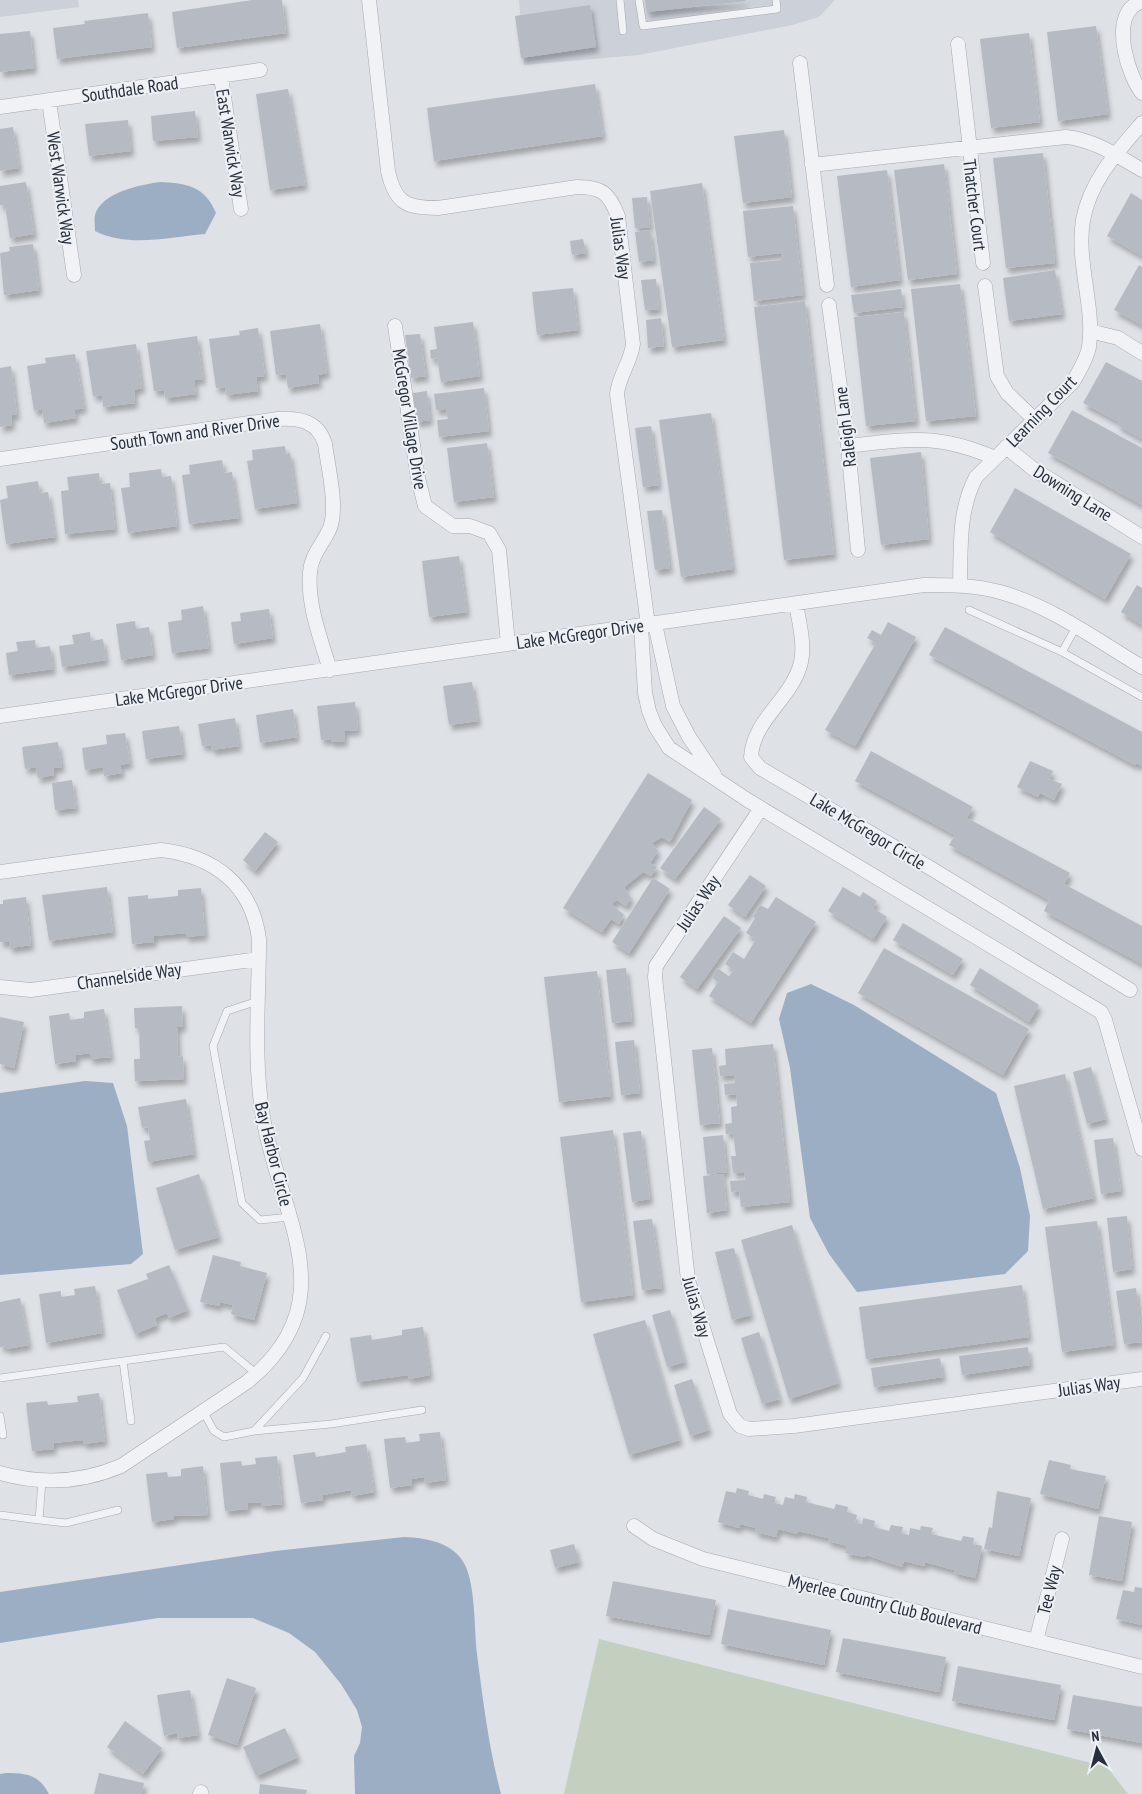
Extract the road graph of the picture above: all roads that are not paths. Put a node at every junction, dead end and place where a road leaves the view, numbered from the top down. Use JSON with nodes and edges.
{"nodes":[{"id":1,"x":369,"y":0,"type":"edge"},
{"id":2,"x":620,"y":0,"type":"edge"},
{"id":3,"x":639,"y":0,"type":"edge"},
{"id":4,"x":776,"y":0,"type":"edge"},
{"id":5,"x":1142,"y":1,"type":"edge"},
{"id":6,"x":623,"y":30,"type":"dead end"},
{"id":7,"x":958,"y":44,"type":"dead end"},
{"id":8,"x":800,"y":62,"type":"dead end"},
{"id":9,"x":260,"y":70,"type":"dead end"},
{"id":10,"x":220,"y":77,"type":"junction"},
{"id":11,"x":1142,"y":94,"type":"edge"},
{"id":12,"x":48,"y":101,"type":"junction"},
{"id":13,"x":0,"y":107,"type":"edge"},
{"id":14,"x":1142,"y":123,"type":"edge"},
{"id":15,"x":968,"y":148,"type":"junction"},
{"id":16,"x":1115,"y":155,"type":"junction"},
{"id":17,"x":812,"y":164,"type":"junction"},
{"id":18,"x":1142,"y":170,"type":"edge"},
{"id":19,"x":241,"y":209,"type":"dead end"},
{"id":20,"x":982,"y":262,"type":"dead end"},
{"id":21,"x":74,"y":274,"type":"dead end"},
{"id":22,"x":826,"y":285,"type":"dead end"},
{"id":23,"x":985,"y":286,"type":"dead end"},
{"id":24,"x":829,"y":305,"type":"dead end"},
{"id":25,"x":395,"y":326,"type":"dead end"},
{"id":26,"x":1090,"y":330,"type":"junction"},
{"id":27,"x":1142,"y":353,"type":"edge"},
{"id":28,"x":1034,"y":419,"type":"junction"},
{"id":29,"x":848,"y":446,"type":"junction"},
{"id":30,"x":1006,"y":447,"type":"junction"},
{"id":31,"x":995,"y":458,"type":"junction"},
{"id":32,"x":0,"y":459,"type":"edge"},
{"id":33,"x":1142,"y":538,"type":"edge"},
{"id":34,"x":858,"y":550,"type":"dead end"},
{"id":35,"x":960,"y":586,"type":"junction"},
{"id":36,"x":796,"y":604,"type":"junction"},
{"id":37,"x":970,"y":610,"type":"dead end"},
{"id":38,"x":648,"y":625,"type":"junction"},
{"id":39,"x":1076,"y":627,"type":"junction"},
{"id":40,"x":508,"y":644,"type":"junction"},
{"id":41,"x":1062,"y":652,"type":"junction"},
{"id":42,"x":1142,"y":667,"type":"edge"},
{"id":43,"x":330,"y":670,"type":"junction"},
{"id":44,"x":1142,"y":697,"type":"edge"},
{"id":45,"x":0,"y":716,"type":"edge"},
{"id":46,"x":721,"y":782,"type":"junction"},
{"id":47,"x":761,"y":808,"type":"junction"},
{"id":48,"x":0,"y":872,"type":"edge"},
{"id":49,"x":259,"y":959,"type":"junction"},
{"id":50,"x":0,"y":987,"type":"edge"},
{"id":51,"x":1130,"y":990,"type":"dead end"},
{"id":52,"x":258,"y":1001,"type":"junction"},
{"id":53,"x":1142,"y":1149,"type":"edge"},
{"id":54,"x":290,"y":1217,"type":"junction"},
{"id":55,"x":326,"y":1336,"type":"dead end"},
{"id":56,"x":123,"y":1361,"type":"junction"},
{"id":57,"x":257,"y":1374,"type":"junction"},
{"id":58,"x":0,"y":1378,"type":"edge"},
{"id":59,"x":1142,"y":1379,"type":"edge"},
{"id":60,"x":422,"y":1410,"type":"dead end"},
{"id":61,"x":203,"y":1411,"type":"junction"},
{"id":62,"x":0,"y":1416,"type":"edge"},
{"id":63,"x":131,"y":1421,"type":"dead end"},
{"id":64,"x":254,"y":1431,"type":"junction"},
{"id":65,"x":3,"y":1435,"type":"dead end"},
{"id":66,"x":0,"y":1473,"type":"edge"},
{"id":67,"x":42,"y":1481,"type":"junction"},
{"id":68,"x":118,"y":1510,"type":"dead end"},
{"id":69,"x":0,"y":1515,"type":"edge"},
{"id":70,"x":39,"y":1520,"type":"junction"},
{"id":71,"x":634,"y":1526,"type":"dead end"},
{"id":72,"x":1062,"y":1538,"type":"dead end"},
{"id":73,"x":1036,"y":1642,"type":"junction"},
{"id":74,"x":1142,"y":1667,"type":"edge"}],
"edges":[{"from":1,"to":38,"type":"street","name":"Julias Way"},
{"from":2,"to":6,"type":"lane"},
{"from":3,"to":4,"type":"lane"},
{"from":5,"to":11,"type":"street"},
{"from":7,"to":15,"type":"street"},
{"from":8,"to":17,"type":"street"},
{"from":9,"to":10,"type":"street","name":"Southdale Road"},
{"from":10,"to":12,"type":"street","name":"Southdale Road"},
{"from":10,"to":19,"type":"street","name":"East Warwick Way"},
{"from":12,"to":13,"type":"street","name":"Southdale Road"},
{"from":12,"to":21,"type":"street","name":"West Warwick Way"},
{"from":14,"to":16,"type":"street","name":"Learning Court"},
{"from":15,"to":16,"type":"street"},
{"from":15,"to":17,"type":"street"},
{"from":15,"to":20,"type":"street","name":"Thatcher Court"},
{"from":16,"to":18,"type":"street"},
{"from":16,"to":26,"type":"street","name":"Learning Court"},
{"from":17,"to":22,"type":"street"},
{"from":23,"to":28,"type":"street"},
{"from":24,"to":29,"type":"street","name":"Raleigh Lane"},
{"from":25,"to":40,"type":"street","name":"McGregor Village Drive"},
{"from":26,"to":27,"type":"street"},
{"from":26,"to":28,"type":"street","name":"Learning Court"},
{"from":28,"to":30,"type":"street","name":"Learning Court"},
{"from":29,"to":31,"type":"street"},
{"from":29,"to":34,"type":"street","name":"Raleigh Lane"},
{"from":30,"to":31,"type":"street","name":"Learning Court"},
{"from":30,"to":33,"type":"street","name":"Downing Lane"},
{"from":31,"to":35,"type":"street","name":"Learning Court"},
{"from":32,"to":43,"type":"street","name":"South Town and River Drive"},
{"from":35,"to":36,"type":"street","name":"Lake McGregor Drive"},
{"from":35,"to":39,"type":"street","name":"Lake McGregor Drive"},
{"from":36,"to":38,"type":"street","name":"Lake McGregor Drive"},
{"from":36,"to":51,"type":"street","name":"Lake McGregor Circle"},
{"from":37,"to":41,"type":"lane"},
{"from":38,"to":40,"type":"street","name":"Lake McGregor Drive"},
{"from":38,"to":46,"type":"street","name":"Julias Way"},
{"from":38,"to":46,"type":"street","name":"Julias Way"},
{"from":39,"to":41,"type":"lane"},
{"from":39,"to":42,"type":"street","name":"Lake McGregor Drive"},
{"from":40,"to":43,"type":"street","name":"Lake McGregor Drive"},
{"from":41,"to":44,"type":"lane"},
{"from":43,"to":45,"type":"street","name":"Lake McGregor Drive"},
{"from":46,"to":47,"type":"street","name":"Julias Way"},
{"from":47,"to":53,"type":"street","name":"Julias Way"},
{"from":47,"to":59,"type":"street","name":"Julias Way"},
{"from":48,"to":49,"type":"street","name":"Bay Harbor Circle"},
{"from":49,"to":50,"type":"street","name":"Channelside Way"},
{"from":49,"to":52,"type":"street","name":"Bay Harbor Circle"},
{"from":52,"to":54,"type":"street","name":"Bay Harbor Circle"},
{"from":52,"to":54,"type":"lane"},
{"from":54,"to":57,"type":"street","name":"Bay Harbor Circle"},
{"from":55,"to":64,"type":"lane"},
{"from":56,"to":57,"type":"lane"},
{"from":56,"to":58,"type":"lane"},
{"from":56,"to":63,"type":"lane"},
{"from":57,"to":61,"type":"street","name":"Bay Harbor Circle"},
{"from":60,"to":64,"type":"lane"},
{"from":61,"to":64,"type":"lane"},
{"from":61,"to":67,"type":"street","name":"Bay Harbor Circle"},
{"from":62,"to":65,"type":"lane"},
{"from":66,"to":67,"type":"street","name":"Bay Harbor Circle"},
{"from":67,"to":70,"type":"lane"},
{"from":68,"to":70,"type":"lane"},
{"from":69,"to":70,"type":"lane"},
{"from":71,"to":73,"type":"street","name":"Myerlee Country Club Boulevard"},
{"from":72,"to":73,"type":"street","name":"Tee Way"},
{"from":73,"to":74,"type":"street","name":"Myerlee Country Club Boulevard"}]}
